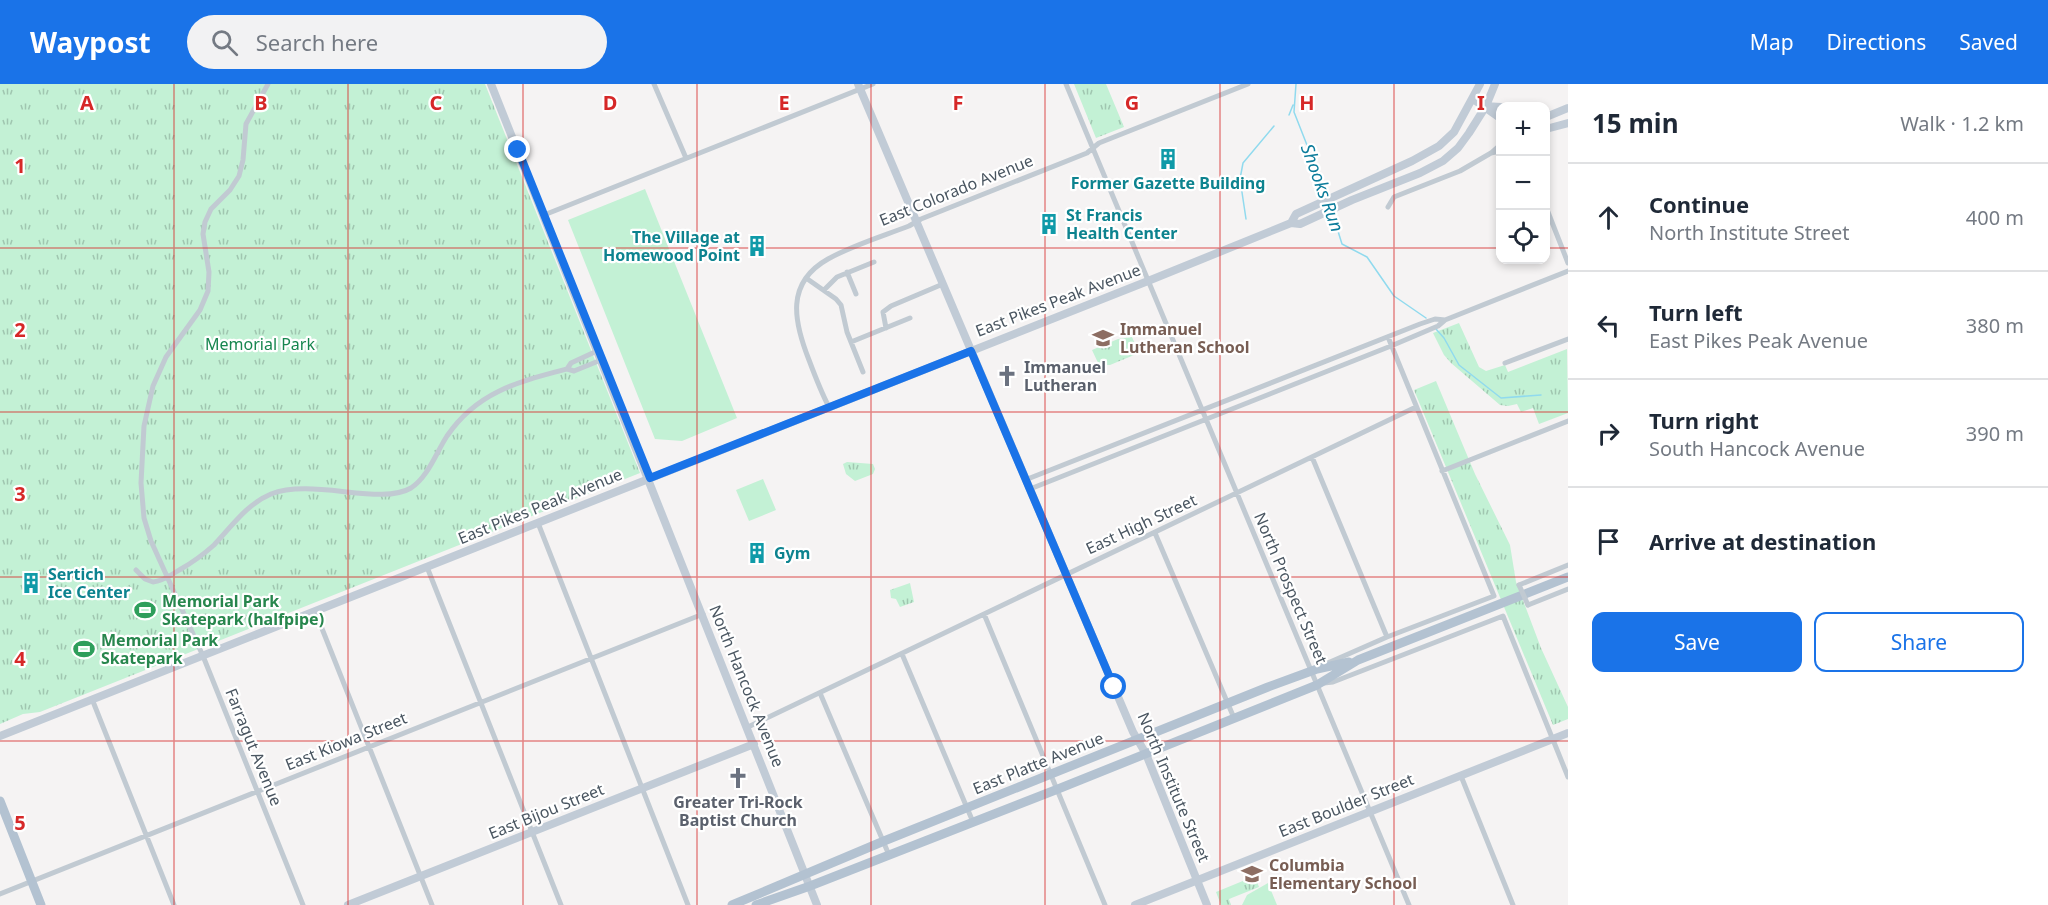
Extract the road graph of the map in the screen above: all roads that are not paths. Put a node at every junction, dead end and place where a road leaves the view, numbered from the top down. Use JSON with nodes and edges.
{"nodes":[{"id":1,"x":268,"y":84,"type":"edge"},
{"id":2,"x":491,"y":84,"type":"edge"},
{"id":3,"x":654,"y":84,"type":"edge"},
{"id":4,"x":873,"y":84,"type":"edge"},
{"id":5,"x":1066,"y":84,"type":"edge"},
{"id":6,"x":1248,"y":84,"type":"edge"},
{"id":7,"x":1480,"y":84,"type":"edge"},
{"id":8,"x":1495,"y":84,"type":"edge"},
{"id":9,"x":859,"y":87,"type":"edge"},
{"id":10,"x":1473,"y":99,"type":"junction"},
{"id":11,"x":1486,"y":106,"type":"junction"},
{"id":12,"x":1496,"y":107,"type":"edge"},
{"id":13,"x":1568,"y":108,"type":"edge"},
{"id":14,"x":1550,"y":115,"type":"edge"},
{"id":15,"x":1496,"y":116,"type":"edge"},
{"id":16,"x":1568,"y":123,"type":"edge"},
{"id":17,"x":1550,"y":128,"type":"edge"},
{"id":18,"x":1094,"y":148,"type":"junction"},
{"id":19,"x":1496,"y":149,"type":"edge"},
{"id":20,"x":1496,"y":152,"type":"edge"},
{"id":21,"x":1491,"y":153,"type":"junction"},
{"id":22,"x":686,"y":159,"type":"junction"},
{"id":23,"x":1388,"y":207,"type":"dead end"},
{"id":24,"x":1546,"y":210,"type":"edge"},
{"id":25,"x":544,"y":215,"type":"junction"},
{"id":26,"x":916,"y":222,"type":"junction"},
{"id":27,"x":1291,"y":223,"type":"junction"},
{"id":28,"x":874,"y":262,"type":"dead end"},
{"id":29,"x":1568,"y":263,"type":"edge"},
{"id":30,"x":1568,"y":271,"type":"edge"},
{"id":31,"x":847,"y":272,"type":"junction"},
{"id":32,"x":807,"y":278,"type":"junction"},
{"id":33,"x":1148,"y":281,"type":"junction"},
{"id":34,"x":943,"y":284,"type":"junction"},
{"id":35,"x":824,"y":290,"type":"junction"},
{"id":36,"x":856,"y":294,"type":"dead end"},
{"id":37,"x":910,"y":318,"type":"dead end"},
{"id":38,"x":1445,"y":320,"type":"junction"},
{"id":39,"x":886,"y":328,"type":"junction"},
{"id":40,"x":1388,"y":337,"type":"junction"},
{"id":41,"x":1568,"y":339,"type":"edge"},
{"id":42,"x":851,"y":342,"type":"junction"},
{"id":43,"x":1391,"y":346,"type":"junction"},
{"id":44,"x":971,"y":351,"type":"junction"},
{"id":45,"x":599,"y":356,"type":"junction"},
{"id":46,"x":1505,"y":363,"type":"dead end"},
{"id":47,"x":567,"y":369,"type":"junction"},
{"id":48,"x":863,"y":372,"type":"dead end"},
{"id":49,"x":829,"y":407,"type":"junction"},
{"id":50,"x":1416,"y":408,"type":"junction"},
{"id":51,"x":1202,"y":409,"type":"junction"},
{"id":52,"x":1206,"y":420,"type":"junction"},
{"id":53,"x":1568,"y":421,"type":"edge"},
{"id":54,"x":1312,"y":457,"type":"junction"},
{"id":55,"x":1442,"y":471,"type":"junction"},
{"id":56,"x":650,"y":478,"type":"junction"},
{"id":57,"x":1025,"y":480,"type":"junction"},
{"id":58,"x":1030,"y":489,"type":"junction"},
{"id":59,"x":1237,"y":493,"type":"junction"},
{"id":60,"x":538,"y":523,"type":"junction"},
{"id":61,"x":1155,"y":533,"type":"junction"},
{"id":62,"x":1568,"y":565,"type":"edge"},
{"id":63,"x":427,"y":567,"type":"junction"},
{"id":64,"x":136,"y":570,"type":"dead end"},
{"id":65,"x":1067,"y":574,"type":"junction"},
{"id":66,"x":168,"y":577,"type":"junction"},
{"id":67,"x":1568,"y":577,"type":"edge"},
{"id":68,"x":1568,"y":589,"type":"edge"},
{"id":69,"x":315,"y":611,"type":"junction"},
{"id":70,"x":703,"y":614,"type":"junction"},
{"id":71,"x":984,"y":614,"type":"junction"},
{"id":72,"x":1387,"y":637,"type":"junction"},
{"id":73,"x":902,"y":654,"type":"junction"},
{"id":74,"x":203,"y":656,"type":"junction"},
{"id":75,"x":592,"y":658,"type":"junction"},
{"id":76,"x":1358,"y":660,"type":"junction"},
{"id":77,"x":1314,"y":670,"type":"junction"},
{"id":78,"x":1319,"y":684,"type":"junction"},
{"id":79,"x":820,"y":693,"type":"junction"},
{"id":80,"x":92,"y":699,"type":"junction"},
{"id":81,"x":480,"y":703,"type":"junction"},
{"id":82,"x":1228,"y":703,"type":"junction"},
{"id":83,"x":1234,"y":718,"type":"junction"},
{"id":84,"x":748,"y":727,"type":"junction"},
{"id":85,"x":1568,"y":733,"type":"edge"},
{"id":86,"x":0,"y":736,"type":"edge"},
{"id":87,"x":1553,"y":739,"type":"junction"},
{"id":88,"x":1137,"y":740,"type":"junction"},
{"id":89,"x":754,"y":744,"type":"junction"},
{"id":90,"x":368,"y":747,"type":"junction"},
{"id":91,"x":1146,"y":754,"type":"junction"},
{"id":92,"x":1052,"y":775,"type":"junction"},
{"id":93,"x":1461,"y":776,"type":"junction"},
{"id":94,"x":1568,"y":777,"type":"edge"},
{"id":95,"x":643,"y":789,"type":"junction"},
{"id":96,"x":1058,"y":789,"type":"junction"},
{"id":97,"x":258,"y":791,"type":"junction"},
{"id":98,"x":0,"y":801,"type":"edge"},
{"id":99,"x":967,"y":808,"type":"junction"},
{"id":100,"x":1371,"y":811,"type":"junction"},
{"id":101,"x":973,"y":822,"type":"junction"},
{"id":102,"x":531,"y":832,"type":"junction"},
{"id":103,"x":146,"y":836,"type":"junction"},
{"id":104,"x":884,"y":841,"type":"junction"},
{"id":105,"x":889,"y":855,"type":"junction"},
{"id":106,"x":805,"y":874,"type":"junction"},
{"id":107,"x":421,"y":877,"type":"junction"},
{"id":108,"x":1197,"y":880,"type":"junction"},
{"id":109,"x":32,"y":881,"type":"junction"},
{"id":110,"x":810,"y":886,"type":"junction"},
{"id":111,"x":0,"y":894,"type":"edge"},
{"id":112,"x":41,"y":905,"type":"edge"},
{"id":113,"x":174,"y":905,"type":"edge"},
{"id":114,"x":303,"y":905,"type":"edge"},
{"id":115,"x":348,"y":905,"type":"edge"},
{"id":116,"x":432,"y":905,"type":"edge"},
{"id":117,"x":561,"y":905,"type":"edge"},
{"id":118,"x":688,"y":905,"type":"edge"},
{"id":119,"x":732,"y":905,"type":"edge"},
{"id":120,"x":756,"y":905,"type":"edge"},
{"id":121,"x":818,"y":905,"type":"edge"},
{"id":122,"x":1105,"y":905,"type":"edge"},
{"id":123,"x":1135,"y":905,"type":"edge"},
{"id":124,"x":1207,"y":905,"type":"edge"},
{"id":125,"x":1409,"y":905,"type":"edge"},
{"id":126,"x":1513,"y":905,"type":"edge"}],
"edges":[{"from":1,"to":66,"type":"street","name":"Farragut Avenue"},
{"from":2,"to":25,"type":"main road","name":"North Hancock Avenue"},
{"from":3,"to":22,"type":"street"},
{"from":4,"to":9,"type":"street"},
{"from":5,"to":18,"type":"street","name":"North Prospect Street"},
{"from":6,"to":18,"type":"street","name":"East Colorado Avenue"},
{"from":7,"to":10,"type":"main road"},
{"from":8,"to":11,"type":"main road"},
{"from":9,"to":22,"type":"street"},
{"from":9,"to":26,"type":"main road","name":"North Institute Street"},
{"from":10,"to":11,"type":"main road"},
{"from":10,"to":27,"type":"main road","name":"East Pikes Peak Avenue"},
{"from":11,"to":12,"type":"main road"},
{"from":11,"to":15,"type":"main road"},
{"from":11,"to":27,"type":"main road","name":"East Pikes Peak Avenue"},
{"from":13,"to":14,"type":"main road"},
{"from":16,"to":17,"type":"main road"},
{"from":18,"to":26,"type":"street","name":"East Colorado Avenue"},
{"from":18,"to":33,"type":"street","name":"North Prospect Street"},
{"from":19,"to":21,"type":"street"},
{"from":20,"to":21,"type":"street"},
{"from":21,"to":23,"type":"street"},
{"from":22,"to":25,"type":"street"},
{"from":24,"to":29,"type":"street"},
{"from":25,"to":45,"type":"main road","name":"North Hancock Avenue"},
{"from":26,"to":32,"type":"street","name":"East Colorado Avenue"},
{"from":26,"to":34,"type":"main road","name":"North Institute Street"},
{"from":27,"to":33,"type":"main road","name":"East Pikes Peak Avenue"},
{"from":28,"to":31,"type":"street"},
{"from":30,"to":38,"type":"street"},
{"from":31,"to":35,"type":"street"},
{"from":31,"to":36,"type":"street"},
{"from":32,"to":35,"type":"street"},
{"from":32,"to":49,"type":"street","name":"East Colorado Avenue"},
{"from":33,"to":44,"type":"main road","name":"East Pikes Peak Avenue"},
{"from":33,"to":51,"type":"street","name":"North Prospect Street"},
{"from":34,"to":39,"type":"street"},
{"from":34,"to":44,"type":"main road","name":"North Institute Street"},
{"from":35,"to":42,"type":"street"},
{"from":37,"to":39,"type":"street"},
{"from":38,"to":40,"type":"street"},
{"from":38,"to":43,"type":"street"},
{"from":39,"to":42,"type":"street"},
{"from":40,"to":43,"type":"street"},
{"from":40,"to":51,"type":"street"},
{"from":41,"to":46,"type":"street"},
{"from":42,"to":48,"type":"street"},
{"from":43,"to":50,"type":"street"},
{"from":43,"to":52,"type":"street"},
{"from":44,"to":49,"type":"main road","name":"East Pikes Peak Avenue"},
{"from":44,"to":57,"type":"main road","name":"North Institute Street"},
{"from":45,"to":47,"type":"street"},
{"from":45,"to":47,"type":"street"},
{"from":45,"to":56,"type":"main road","name":"North Hancock Avenue"},
{"from":47,"to":66,"type":"street"},
{"from":49,"to":56,"type":"main road","name":"East Pikes Peak Avenue"},
{"from":50,"to":54,"type":"street","name":"East High Street"},
{"from":50,"to":55,"type":"street"},
{"from":51,"to":52,"type":"street","name":"North Prospect Street"},
{"from":51,"to":57,"type":"street"},
{"from":52,"to":58,"type":"street"},
{"from":52,"to":59,"type":"street","name":"North Prospect Street"},
{"from":53,"to":55,"type":"street"},
{"from":54,"to":59,"type":"street","name":"East High Street"},
{"from":54,"to":72,"type":"street"},
{"from":55,"to":72,"type":"street"},
{"from":56,"to":60,"type":"main road","name":"East Pikes Peak Avenue"},
{"from":56,"to":70,"type":"main road","name":"North Hancock Avenue"},
{"from":57,"to":58,"type":"main road","name":"North Institute Street"},
{"from":58,"to":65,"type":"main road","name":"North Institute Street"},
{"from":59,"to":61,"type":"street","name":"East High Street"},
{"from":59,"to":77,"type":"street","name":"North Prospect Street"},
{"from":60,"to":63,"type":"main road","name":"East Pikes Peak Avenue"},
{"from":60,"to":75,"type":"street"},
{"from":61,"to":65,"type":"street","name":"East High Street"},
{"from":61,"to":82,"type":"street"},
{"from":62,"to":68,"type":"street","bridge":true},
{"from":63,"to":69,"type":"main road","name":"East Pikes Peak Avenue"},
{"from":63,"to":81,"type":"street"},
{"from":64,"to":66,"type":"street"},
{"from":65,"to":71,"type":"street","name":"East High Street"},
{"from":65,"to":88,"type":"main road","name":"North Institute Street"},
{"from":66,"to":74,"type":"street","name":"Farragut Avenue"},
{"from":67,"to":76,"type":"main road","name":"East Platte Avenue"},
{"from":69,"to":74,"type":"main road","name":"East Pikes Peak Avenue"},
{"from":69,"to":90,"type":"street"},
{"from":70,"to":75,"type":"street","name":"East Kiowa Street"},
{"from":70,"to":84,"type":"main road","name":"North Hancock Avenue"},
{"from":71,"to":73,"type":"street","name":"East High Street"},
{"from":71,"to":92,"type":"street"},
{"from":72,"to":77,"type":"street"},
{"from":73,"to":79,"type":"street","name":"East High Street"},
{"from":73,"to":99,"type":"street"},
{"from":74,"to":80,"type":"main road","name":"East Pikes Peak Avenue"},
{"from":74,"to":97,"type":"street","name":"Farragut Avenue"},
{"from":75,"to":81,"type":"street","name":"East Kiowa Street"},
{"from":75,"to":95,"type":"street"},
{"from":76,"to":77,"type":"main road","name":"East Platte Avenue"},
{"from":76,"to":78,"type":"main road","name":"East Platte Avenue"},
{"from":77,"to":78,"type":"street","name":"North Prospect Street"},
{"from":77,"to":82,"type":"main road","name":"East Platte Avenue"},
{"from":78,"to":83,"type":"main road","name":"East Platte Avenue"},
{"from":78,"to":87,"type":"street"},
{"from":78,"to":100,"type":"street","name":"North Prospect Street"},
{"from":79,"to":84,"type":"street","name":"East High Street"},
{"from":79,"to":104,"type":"street"},
{"from":80,"to":86,"type":"main road","name":"East Pikes Peak Avenue"},
{"from":80,"to":103,"type":"street"},
{"from":81,"to":90,"type":"street","name":"East Kiowa Street"},
{"from":81,"to":102,"type":"street"},
{"from":82,"to":83,"type":"street"},
{"from":82,"to":88,"type":"main road","name":"East Platte Avenue"},
{"from":83,"to":91,"type":"main road","name":"East Platte Avenue"},
{"from":84,"to":89,"type":"main road","name":"North Hancock Avenue"},
{"from":85,"to":87,"type":"main road","name":"East Boulder Street"},
{"from":87,"to":93,"type":"main road","name":"East Boulder Street"},
{"from":87,"to":94,"type":"street"},
{"from":88,"to":91,"type":"main road","name":"North Institute Street"},
{"from":88,"to":92,"type":"main road","name":"East Platte Avenue"},
{"from":89,"to":95,"type":"main road","name":"East Bijou Street"},
{"from":89,"to":106,"type":"main road","name":"North Hancock Avenue"},
{"from":90,"to":97,"type":"street","name":"East Kiowa Street"},
{"from":90,"to":107,"type":"street"},
{"from":91,"to":96,"type":"main road","name":"East Platte Avenue"},
{"from":91,"to":108,"type":"main road","name":"North Institute Street"},
{"from":92,"to":96,"type":"street"},
{"from":92,"to":99,"type":"main road","name":"East Platte Avenue"},
{"from":93,"to":100,"type":"main road","name":"East Boulder Street"},
{"from":93,"to":126,"type":"street"},
{"from":95,"to":102,"type":"main road","name":"East Bijou Street"},
{"from":95,"to":118,"type":"street"},
{"from":96,"to":101,"type":"main road","name":"East Platte Avenue"},
{"from":96,"to":122,"type":"street"},
{"from":97,"to":103,"type":"street","name":"East Kiowa Street"},
{"from":97,"to":114,"type":"street","name":"Farragut Avenue"},
{"from":98,"to":109,"type":"main road"},
{"from":99,"to":101,"type":"street"},
{"from":99,"to":104,"type":"main road","name":"East Platte Avenue"},
{"from":100,"to":108,"type":"main road","name":"East Boulder Street"},
{"from":100,"to":125,"type":"street","name":"North Prospect Street"},
{"from":101,"to":105,"type":"main road","name":"East Platte Avenue"},
{"from":102,"to":107,"type":"main road","name":"East Bijou Street"},
{"from":102,"to":117,"type":"street"},
{"from":103,"to":109,"type":"street","name":"East Kiowa Street"},
{"from":103,"to":113,"type":"street"},
{"from":104,"to":105,"type":"street"},
{"from":104,"to":106,"type":"main road","name":"East Platte Avenue"},
{"from":105,"to":110,"type":"main road","name":"East Platte Avenue"},
{"from":106,"to":110,"type":"main road","name":"North Hancock Avenue"},
{"from":106,"to":119,"type":"main road","name":"East Platte Avenue"},
{"from":107,"to":115,"type":"main road","name":"East Bijou Street"},
{"from":107,"to":116,"type":"street"},
{"from":108,"to":123,"type":"main road","name":"East Boulder Street"},
{"from":108,"to":124,"type":"main road","name":"North Institute Street"},
{"from":109,"to":111,"type":"street","name":"East Kiowa Street"},
{"from":109,"to":112,"type":"main road"},
{"from":110,"to":120,"type":"main road","name":"East Platte Avenue"},
{"from":110,"to":121,"type":"main road","name":"North Hancock Avenue"}]}
